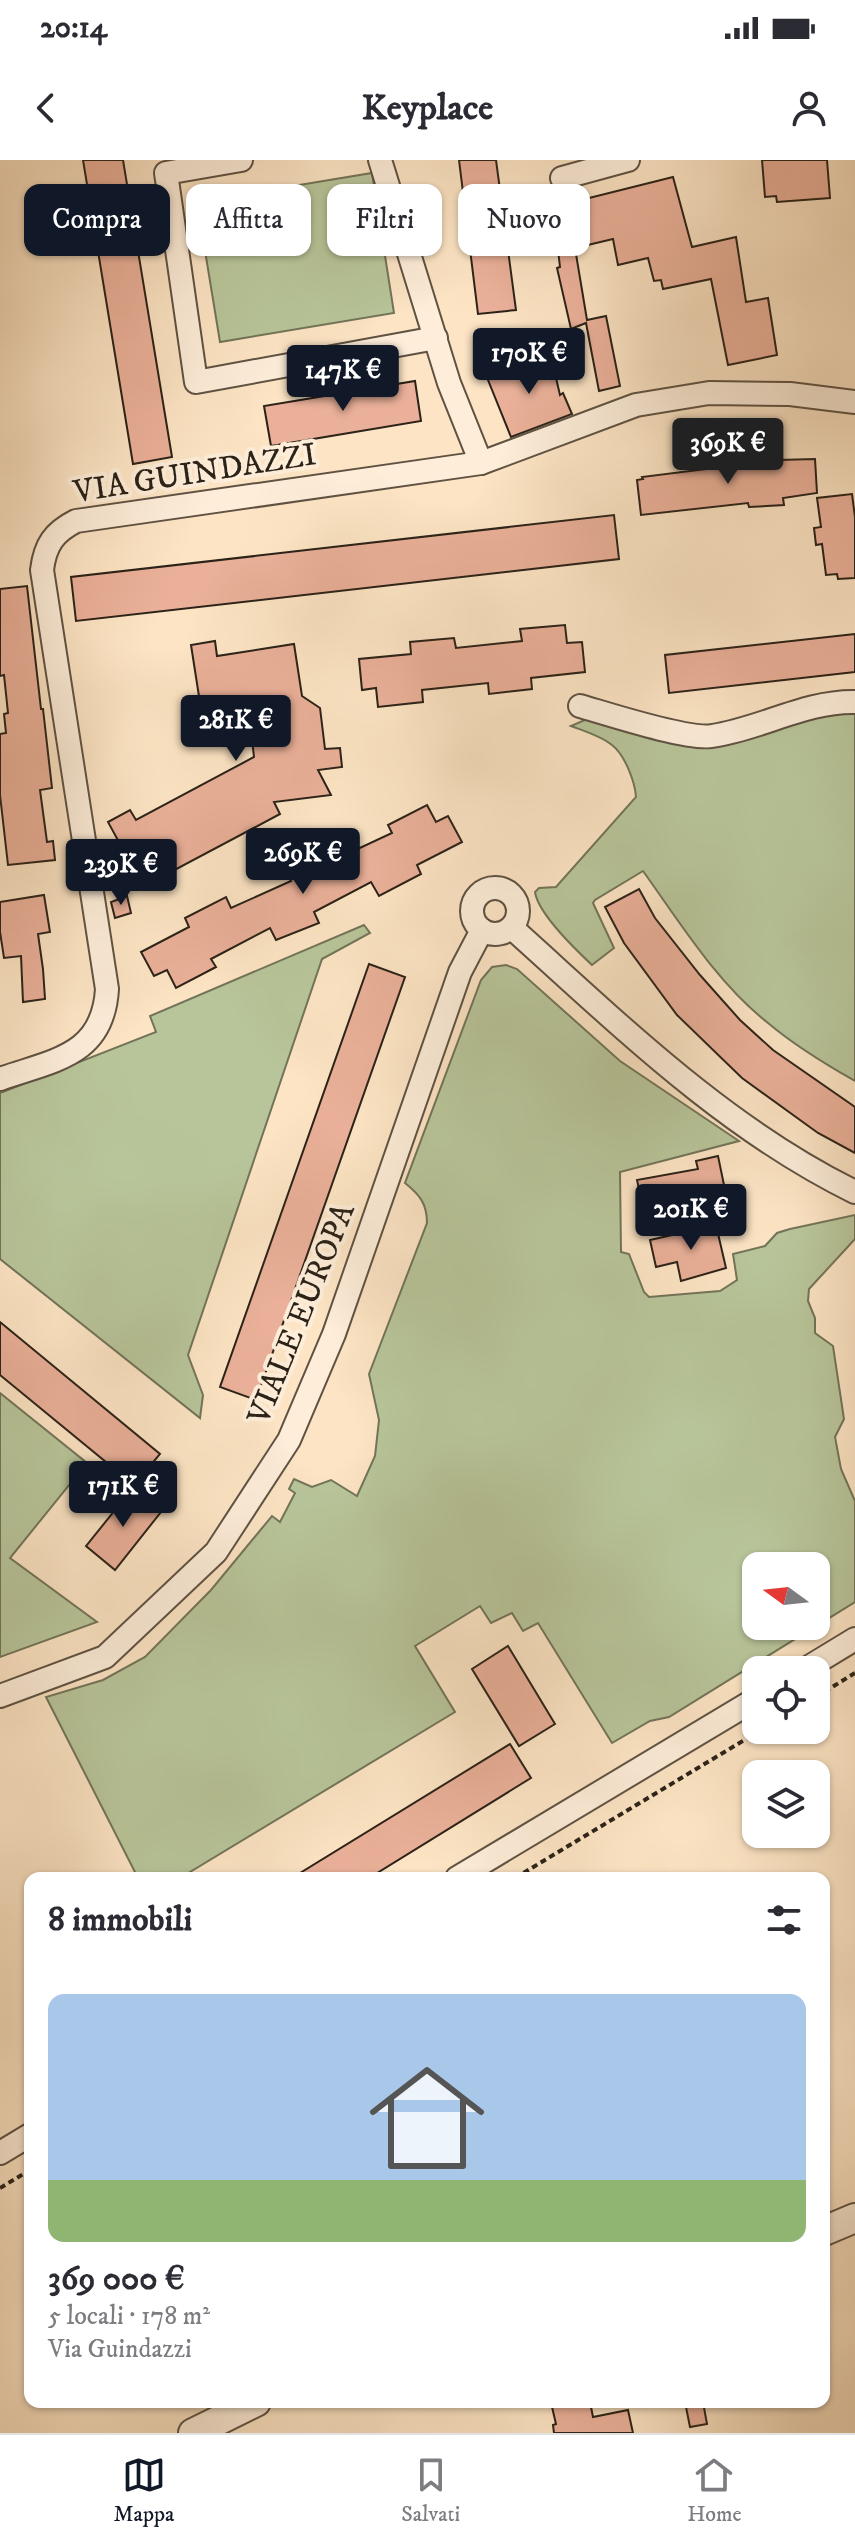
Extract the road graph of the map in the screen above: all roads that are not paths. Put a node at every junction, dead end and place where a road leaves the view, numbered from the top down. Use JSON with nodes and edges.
{"nodes":[{"id":1,"x":241,"y":160,"type":"edge"},
{"id":2,"x":380,"y":160,"type":"edge"},
{"id":3,"x":628,"y":160,"type":"edge"},
{"id":4,"x":562,"y":178,"type":"dead end"},
{"id":5,"x":436,"y":338,"type":"junction"},
{"id":6,"x":855,"y":402,"type":"edge"},
{"id":7,"x":481,"y":463,"type":"junction"},
{"id":8,"x":855,"y":702,"type":"edge"},
{"id":9,"x":580,"y":706,"type":"dead end"},
{"id":10,"x":512,"y":928,"type":"junction"},
{"id":11,"x":482,"y":930,"type":"junction"},
{"id":12,"x":0,"y":1079,"type":"edge"},
{"id":13,"x":855,"y":1192,"type":"edge"},
{"id":14,"x":855,"y":1639,"type":"edge"},
{"id":15,"x":827,"y":1656,"type":"edge"},
{"id":16,"x":0,"y":1696,"type":"edge"},
{"id":17,"x":742,"y":1707,"type":"edge"},
{"id":18,"x":467,"y":1872,"type":"edge"},
{"id":19,"x":24,"y":2139,"type":"edge"},
{"id":20,"x":0,"y":2153,"type":"edge"},
{"id":21,"x":855,"y":2218,"type":"edge"},
{"id":22,"x":830,"y":2228,"type":"edge"},
{"id":23,"x":244,"y":2408,"type":"edge"},
{"id":24,"x":193,"y":2433,"type":"edge"}],
"edges":[{"from":1,"to":5,"type":"street"},
{"from":2,"to":5,"type":"street"},
{"from":3,"to":4,"type":"street"},
{"from":5,"to":7,"type":"street"},
{"from":6,"to":7,"type":"street","name":"VIA GUINDAZZI"},
{"from":7,"to":12,"type":"street","name":"VIA GUINDAZZI"},
{"from":8,"to":9,"type":"street"},
{"from":10,"to":11,"type":"street"},
{"from":10,"to":11,"type":"street"},
{"from":10,"to":13,"type":"street"},
{"from":11,"to":16,"type":"street","name":"VIALE EUROPA"},
{"from":14,"to":15,"type":"street"},
{"from":17,"to":18,"type":"street"},
{"from":19,"to":20,"type":"street"},
{"from":21,"to":22,"type":"street"},
{"from":23,"to":24,"type":"street"}]}
